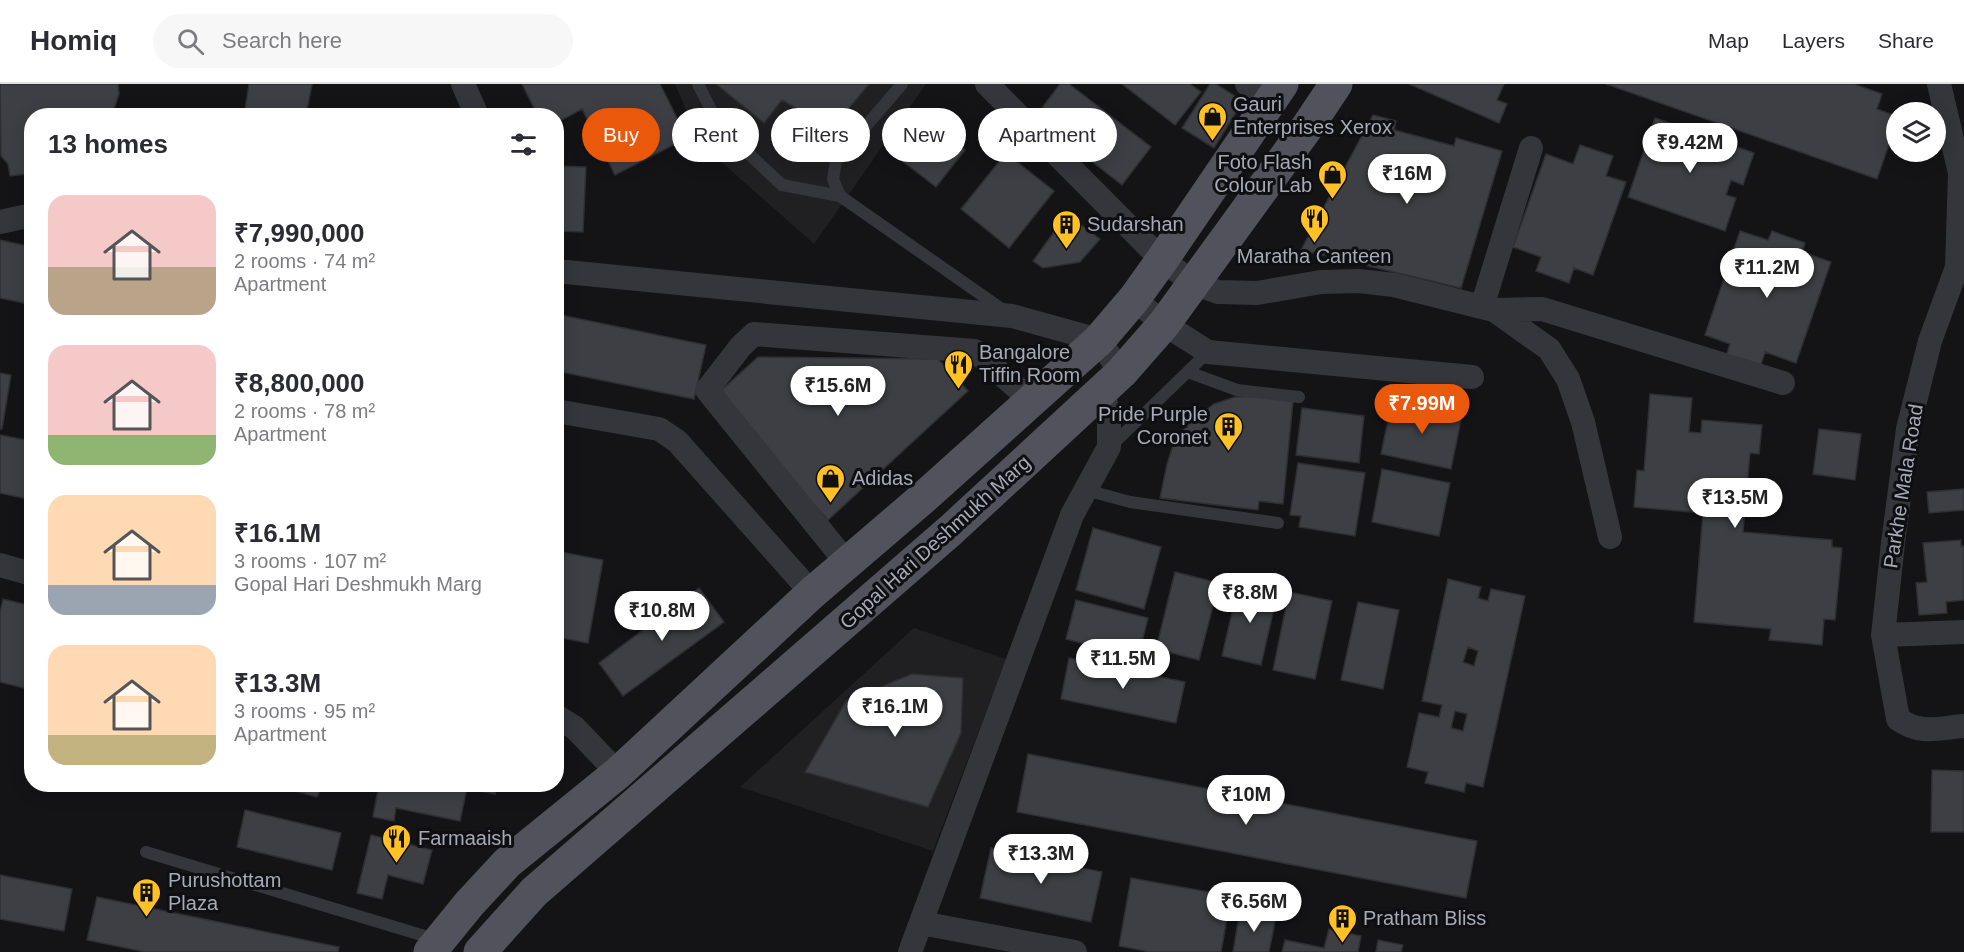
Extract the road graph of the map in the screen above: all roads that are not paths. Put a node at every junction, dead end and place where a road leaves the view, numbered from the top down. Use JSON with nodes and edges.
{"nodes":[{"id":1,"x":463,"y":84,"type":"edge"},
{"id":2,"x":698,"y":84,"type":"edge"},
{"id":3,"x":902,"y":84,"type":"edge"},
{"id":4,"x":987,"y":84,"type":"edge"},
{"id":5,"x":1336,"y":84,"type":"edge"},
{"id":6,"x":1939,"y":84,"type":"edge"},
{"id":7,"x":1267,"y":89,"type":"edge"},
{"id":8,"x":474,"y":108,"type":"edge"},
{"id":9,"x":1531,"y":148,"type":"dead end"},
{"id":10,"x":840,"y":196,"type":"junction"},
{"id":11,"x":24,"y":217,"type":"edge"},
{"id":12,"x":0,"y":222,"type":"edge"},
{"id":13,"x":1162,"y":260,"type":"junction"},
{"id":14,"x":1960,"y":266,"type":"edge"},
{"id":15,"x":564,"y":272,"type":"edge"},
{"id":16,"x":1194,"y":283,"type":"junction"},
{"id":17,"x":1134,"y":299,"type":"junction"},
{"id":18,"x":1488,"y":309,"type":"junction"},
{"id":19,"x":1012,"y":316,"type":"junction"},
{"id":20,"x":1164,"y":324,"type":"junction"},
{"id":21,"x":1099,"y":340,"type":"junction"},
{"id":22,"x":1208,"y":352,"type":"junction"},
{"id":23,"x":1188,"y":372,"type":"junction"},
{"id":24,"x":1472,"y":377,"type":"dead end"},
{"id":25,"x":1111,"y":383,"type":"junction"},
{"id":26,"x":1783,"y":383,"type":"dead end"},
{"id":27,"x":1299,"y":397,"type":"dead end"},
{"id":28,"x":1031,"y":400,"type":"junction"},
{"id":29,"x":564,"y":412,"type":"edge"},
{"id":30,"x":1109,"y":447,"type":"junction"},
{"id":31,"x":1086,"y":490,"type":"junction"},
{"id":32,"x":1278,"y":523,"type":"dead end"},
{"id":33,"x":1610,"y":537,"type":"dead end"},
{"id":34,"x":847,"y":563,"type":"junction"},
{"id":35,"x":0,"y":566,"type":"edge"},
{"id":36,"x":24,"y":572,"type":"edge"},
{"id":37,"x":812,"y":593,"type":"junction"},
{"id":38,"x":1964,"y":632,"type":"edge"},
{"id":39,"x":1883,"y":635,"type":"junction"},
{"id":40,"x":564,"y":721,"type":"edge"},
{"id":41,"x":1964,"y":726,"type":"edge"},
{"id":42,"x":618,"y":773,"type":"junction"},
{"id":43,"x":146,"y":852,"type":"dead end"},
{"id":44,"x":921,"y":923,"type":"junction"},
{"id":45,"x":435,"y":946,"type":"edge"},
{"id":46,"x":480,"y":952,"type":"edge"},
{"id":47,"x":910,"y":952,"type":"edge"},
{"id":48,"x":1075,"y":952,"type":"edge"}],
"edges":[{"from":1,"to":8,"type":"street"},
{"from":2,"to":10,"type":"lane"},
{"from":3,"to":10,"type":"lane"},
{"from":4,"to":13,"type":"street"},
{"from":5,"to":16,"type":"main road","name":"Gopal Hari Deshmukh Marg"},
{"from":6,"to":14,"type":"street","name":"Parkhe Mala Road"},
{"from":7,"to":13,"type":"main road","name":"Gopal Hari Deshmukh Marg"},
{"from":9,"to":18,"type":"street"},
{"from":10,"to":19,"type":"lane"},
{"from":11,"to":12,"type":"street"},
{"from":13,"to":16,"type":"street"},
{"from":13,"to":17,"type":"main road","name":"Gopal Hari Deshmukh Marg"},
{"from":14,"to":39,"type":"street","name":"Parkhe Mala Road"},
{"from":15,"to":19,"type":"street"},
{"from":16,"to":18,"type":"street"},
{"from":16,"to":20,"type":"main road","name":"Gopal Hari Deshmukh Marg"},
{"from":17,"to":20,"type":"street"},
{"from":17,"to":21,"type":"main road","name":"Gopal Hari Deshmukh Marg"},
{"from":18,"to":26,"type":"street"},
{"from":18,"to":33,"type":"street"},
{"from":19,"to":21,"type":"street"},
{"from":20,"to":22,"type":"street"},
{"from":20,"to":25,"type":"main road","name":"Gopal Hari Deshmukh Marg"},
{"from":21,"to":25,"type":"street"},
{"from":21,"to":28,"type":"main road","name":"Gopal Hari Deshmukh Marg"},
{"from":22,"to":23,"type":"lane"},
{"from":22,"to":24,"type":"street"},
{"from":23,"to":27,"type":"lane"},
{"from":23,"to":30,"type":"lane"},
{"from":25,"to":30,"type":"street"},
{"from":25,"to":46,"type":"main road","name":"Gopal Hari Deshmukh Marg"},
{"from":28,"to":34,"type":"main road","name":"Gopal Hari Deshmukh Marg"},
{"from":28,"to":34,"type":"street"},
{"from":29,"to":37,"type":"street"},
{"from":30,"to":31,"type":"street"},
{"from":31,"to":32,"type":"lane"},
{"from":31,"to":44,"type":"street"},
{"from":34,"to":37,"type":"main road","name":"Gopal Hari Deshmukh Marg"},
{"from":35,"to":36,"type":"street"},
{"from":37,"to":42,"type":"main road","name":"Gopal Hari Deshmukh Marg"},
{"from":38,"to":39,"type":"street"},
{"from":39,"to":41,"type":"street","name":"Parkhe Mala Road"},
{"from":40,"to":42,"type":"street"},
{"from":42,"to":45,"type":"main road","name":"Gopal Hari Deshmukh Marg"},
{"from":43,"to":45,"type":"lane"},
{"from":44,"to":47,"type":"street"},
{"from":44,"to":48,"type":"street"}]}
